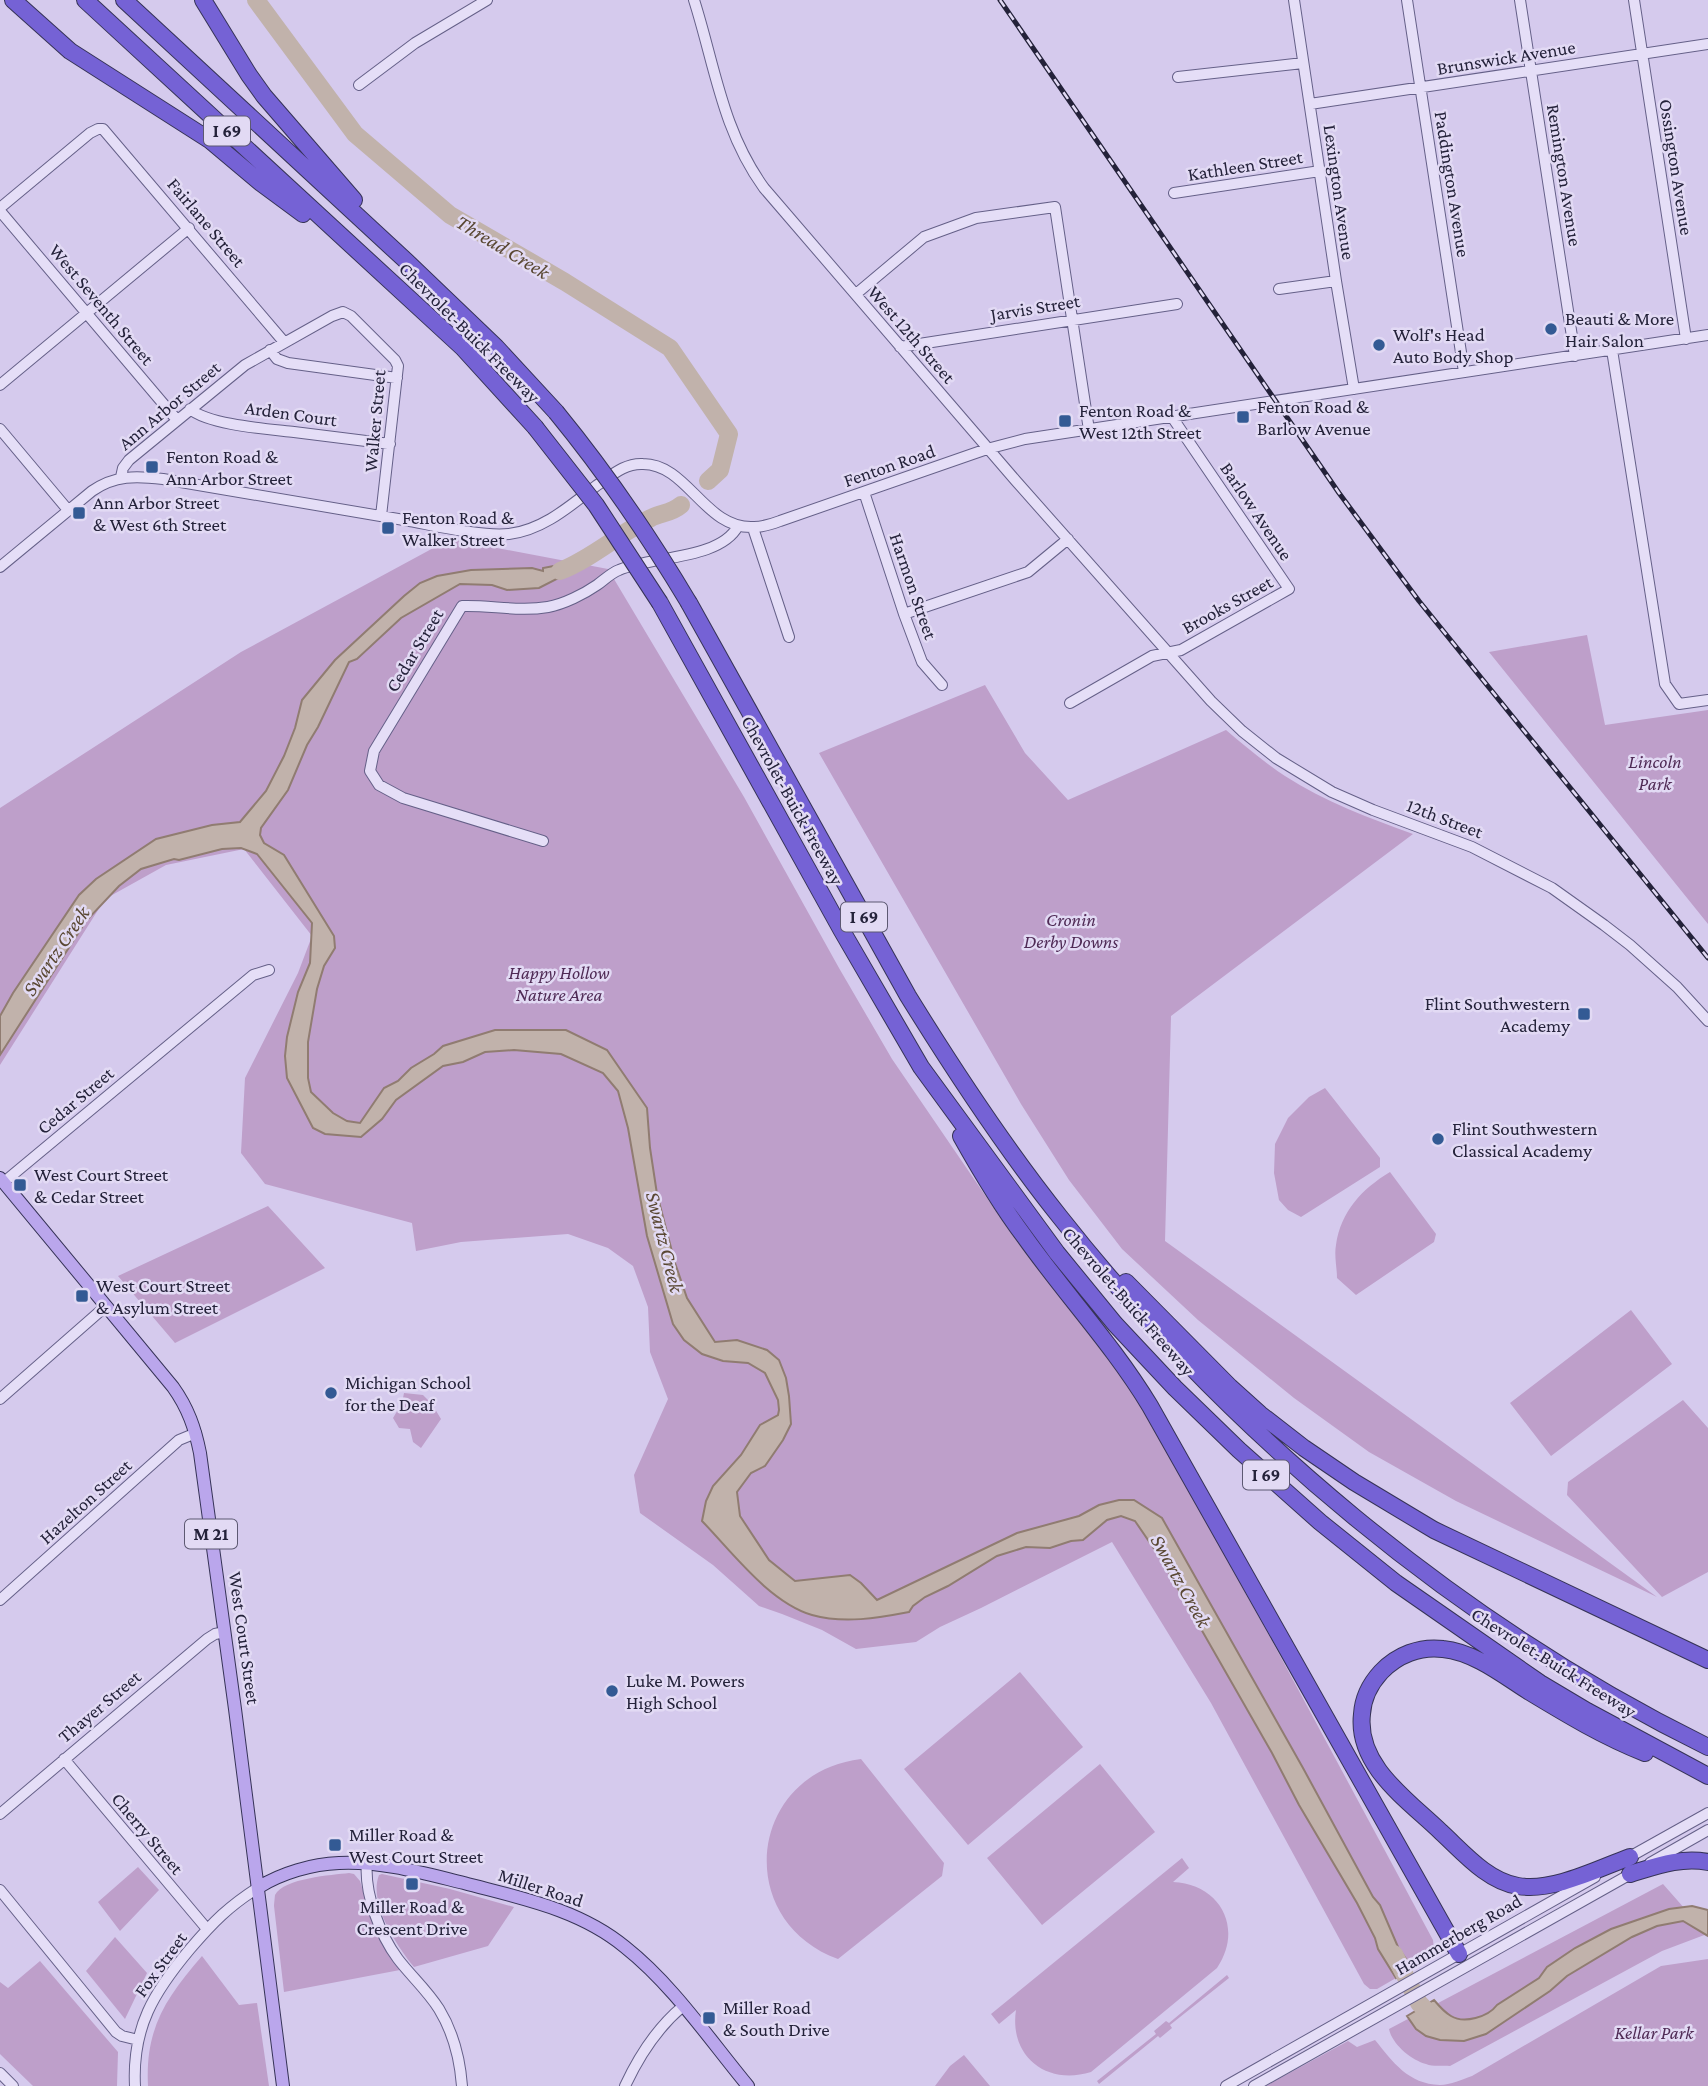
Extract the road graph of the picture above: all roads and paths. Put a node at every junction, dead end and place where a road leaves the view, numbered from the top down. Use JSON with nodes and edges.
{"nodes":[{"id":1,"x":13,"y":0,"type":"edge"},
{"id":2,"x":85,"y":0,"type":"edge"},
{"id":3,"x":124,"y":0,"type":"edge"},
{"id":4,"x":204,"y":0,"type":"edge"},
{"id":5,"x":487,"y":0,"type":"edge"},
{"id":6,"x":694,"y":0,"type":"edge"},
{"id":7,"x":1294,"y":0,"type":"edge"},
{"id":8,"x":1407,"y":0,"type":"edge"},
{"id":9,"x":1520,"y":0,"type":"edge"},
{"id":10,"x":1634,"y":0,"type":"edge"},
{"id":11,"x":1708,"y":44,"type":"edge"},
{"id":12,"x":1642,"y":54,"type":"junction"},
{"id":13,"x":1303,"y":63,"type":"junction"},
{"id":14,"x":1531,"y":71,"type":"junction"},
{"id":15,"x":1178,"y":77,"type":"dead end"},
{"id":16,"x":359,"y":85,"type":"dead end"},
{"id":17,"x":1420,"y":88,"type":"junction"},
{"id":18,"x":1310,"y":104,"type":"junction"},
{"id":19,"x":1320,"y":171,"type":"junction"},
{"id":20,"x":1174,"y":193,"type":"dead end"},
{"id":21,"x":0,"y":209,"type":"edge"},
{"id":22,"x":189,"y":229,"type":"junction"},
{"id":23,"x":403,"y":258,"type":"junction"},
{"id":24,"x":368,"y":262,"type":"junction"},
{"id":25,"x":1336,"y":281,"type":"junction"},
{"id":26,"x":1279,"y":289,"type":"dead end"},
{"id":27,"x":856,"y":294,"type":"junction"},
{"id":28,"x":1177,"y":304,"type":"dead end"},
{"id":29,"x":342,"y":312,"type":"joint"},
{"id":30,"x":87,"y":313,"type":"junction"},
{"id":31,"x":1073,"y":318,"type":"junction"},
{"id":32,"x":1708,"y":335,"type":"edge"},
{"id":33,"x":1686,"y":339,"type":"junction"},
{"id":34,"x":284,"y":342,"type":"junction"},
{"id":35,"x":900,"y":347,"type":"junction"},
{"id":36,"x":270,"y":350,"type":"junction"},
{"id":37,"x":1612,"y":350,"type":"junction"},
{"id":38,"x":1575,"y":356,"type":"junction"},
{"id":39,"x":1464,"y":372,"type":"junction"},
{"id":40,"x":397,"y":377,"type":"junction"},
{"id":41,"x":0,"y":385,"type":"edge"},
{"id":42,"x":1354,"y":390,"type":"junction"},
{"id":43,"x":190,"y":409,"type":"junction"},
{"id":44,"x":1172,"y":417,"type":"junction"},
{"id":45,"x":177,"y":420,"type":"junction"},
{"id":46,"x":0,"y":429,"type":"edge"},
{"id":47,"x":1089,"y":430,"type":"junction"},
{"id":48,"x":390,"y":444,"type":"junction"},
{"id":49,"x":987,"y":449,"type":"junction"},
{"id":50,"x":121,"y":477,"type":"junction"},
{"id":51,"x":864,"y":492,"type":"junction"},
{"id":52,"x":68,"y":510,"type":"junction"},
{"id":53,"x":382,"y":516,"type":"junction"},
{"id":54,"x":738,"y":526,"type":"junction"},
{"id":55,"x":753,"y":528,"type":"junction"},
{"id":56,"x":1068,"y":539,"type":"junction"},
{"id":57,"x":0,"y":567,"type":"edge"},
{"id":58,"x":1289,"y":589,"type":"joint"},
{"id":59,"x":904,"y":614,"type":"junction"},
{"id":60,"x":789,"y":637,"type":"dead end"},
{"id":61,"x":1169,"y":653,"type":"junction"},
{"id":62,"x":942,"y":685,"type":"dead end"},
{"id":63,"x":1708,"y":700,"type":"edge"},
{"id":64,"x":1070,"y":703,"type":"dead end"},
{"id":65,"x":543,"y":841,"type":"dead end"},
{"id":66,"x":269,"y":970,"type":"dead end"},
{"id":67,"x":1708,"y":1021,"type":"edge"},
{"id":68,"x":921,"y":1067,"type":"junction"},
{"id":69,"x":2,"y":1180,"type":"edge"},
{"id":70,"x":1059,"y":1217,"type":"junction"},
{"id":71,"x":106,"y":1306,"type":"junction"},
{"id":72,"x":0,"y":1399,"type":"edge"},
{"id":73,"x":196,"y":1433,"type":"junction"},
{"id":74,"x":0,"y":1600,"type":"edge"},
{"id":75,"x":225,"y":1632,"type":"junction"},
{"id":76,"x":1708,"y":1660,"type":"edge"},
{"id":77,"x":1708,"y":1747,"type":"edge"},
{"id":78,"x":64,"y":1759,"type":"junction"},
{"id":79,"x":1708,"y":1777,"type":"edge"},
{"id":80,"x":1708,"y":1813,"type":"edge"},
{"id":81,"x":0,"y":1814,"type":"edge"},
{"id":82,"x":1708,"y":1830,"type":"edge"},
{"id":83,"x":1630,"y":1857,"type":"junction"},
{"id":84,"x":1708,"y":1862,"type":"edge"},
{"id":85,"x":366,"y":1863,"type":"junction"},
{"id":86,"x":1630,"y":1874,"type":"junction"},
{"id":87,"x":258,"y":1887,"type":"junction"},
{"id":88,"x":0,"y":1890,"type":"edge"},
{"id":89,"x":207,"y":1929,"type":"junction"},
{"id":90,"x":1459,"y":1954,"type":"junction"},
{"id":91,"x":1479,"y":1960,"type":"junction"},
{"id":92,"x":682,"y":2007,"type":"junction"},
{"id":93,"x":138,"y":2039,"type":"junction"},
{"id":94,"x":0,"y":2073,"type":"edge"},
{"id":95,"x":13,"y":2086,"type":"edge"},
{"id":96,"x":135,"y":2086,"type":"edge"},
{"id":97,"x":283,"y":2086,"type":"edge"},
{"id":98,"x":462,"y":2086,"type":"edge"},
{"id":99,"x":625,"y":2086,"type":"edge"},
{"id":100,"x":748,"y":2086,"type":"edge"},
{"id":101,"x":1226,"y":2086,"type":"edge"},
{"id":102,"x":1254,"y":2086,"type":"edge"}],
"edges":[{"from":1,"to":24,"type":"highway"},
{"from":2,"to":24,"type":"highway","name":"Chevrolet-Buick Freeway","number":"I 69"},
{"from":3,"to":23,"type":"highway","name":"Chevrolet-Buick Freeway","number":"I 69"},
{"from":4,"to":23,"type":"highway"},
{"from":5,"to":16,"type":"street"},
{"from":6,"to":27,"type":"street","name":"West 12th Street"},
{"from":7,"to":13,"type":"street","name":"Lexington Avenue"},
{"from":8,"to":17,"type":"street","name":"Paddington Avenue"},
{"from":9,"to":14,"type":"street","name":"Remington Avenue"},
{"from":10,"to":12,"type":"street","name":"Ossington Avenue"},
{"from":11,"to":12,"type":"street","name":"Brunswick Avenue"},
{"from":12,"to":14,"type":"street","name":"Brunswick Avenue"},
{"from":12,"to":33,"type":"street","name":"Ossington Avenue"},
{"from":13,"to":15,"type":"street"},
{"from":13,"to":18,"type":"street","name":"Lexington Avenue"},
{"from":14,"to":17,"type":"street","name":"Brunswick Avenue"},
{"from":14,"to":38,"type":"street","name":"Remington Avenue"},
{"from":17,"to":18,"type":"street","name":"Brunswick Avenue"},
{"from":17,"to":39,"type":"street","name":"Paddington Avenue"},
{"from":18,"to":19,"type":"street","name":"Lexington Avenue"},
{"from":19,"to":20,"type":"street","name":"Kathleen Street"},
{"from":19,"to":25,"type":"street","name":"Lexington Avenue"},
{"from":21,"to":22,"type":"street","name":"Fairlane Street"},
{"from":21,"to":30,"type":"street","name":"West Seventh Street"},
{"from":22,"to":30,"type":"street"},
{"from":22,"to":34,"type":"street","name":"Fairlane Street"},
{"from":23,"to":70,"type":"highway","name":"Chevrolet-Buick Freeway","number":"I 69","bridge":true},
{"from":24,"to":68,"type":"highway","name":"Chevrolet-Buick Freeway","number":"I 69","bridge":true},
{"from":25,"to":26,"type":"street"},
{"from":25,"to":42,"type":"street","name":"Lexington Avenue"},
{"from":27,"to":31,"type":"street"},
{"from":27,"to":35,"type":"street","name":"West 12th Street"},
{"from":28,"to":31,"type":"street","name":"Jarvis Street"},
{"from":29,"to":34,"type":"street","name":"Ann Arbor Street"},
{"from":29,"to":40,"type":"street","name":"Walker Street"},
{"from":30,"to":41,"type":"street"},
{"from":30,"to":45,"type":"street","name":"West Seventh Street"},
{"from":31,"to":35,"type":"street","name":"Jarvis Street"},
{"from":31,"to":47,"type":"street"},
{"from":32,"to":33,"type":"street","name":"Fenton Road"},
{"from":33,"to":37,"type":"street","name":"Fenton Road"},
{"from":34,"to":36,"type":"street","name":"Ann Arbor Street"},
{"from":35,"to":49,"type":"street","name":"West 12th Street"},
{"from":36,"to":40,"type":"street"},
{"from":36,"to":43,"type":"street","name":"Ann Arbor Street"},
{"from":37,"to":38,"type":"street","name":"Fenton Road"},
{"from":37,"to":63,"type":"street"},
{"from":38,"to":39,"type":"street","name":"Fenton Road"},
{"from":39,"to":42,"type":"street","name":"Fenton Road"},
{"from":40,"to":48,"type":"street","name":"Walker Street"},
{"from":42,"to":44,"type":"street","name":"Fenton Road"},
{"from":43,"to":45,"type":"street","name":"Ann Arbor Street"},
{"from":43,"to":48,"type":"street","name":"Arden Court"},
{"from":44,"to":47,"type":"street","name":"Fenton Road"},
{"from":44,"to":58,"type":"street","name":"Barlow Avenue"},
{"from":45,"to":50,"type":"street","name":"Ann Arbor Street"},
{"from":46,"to":52,"type":"street"},
{"from":47,"to":49,"type":"street","name":"Fenton Road"},
{"from":48,"to":53,"type":"street","name":"Walker Street"},
{"from":49,"to":51,"type":"street","name":"Fenton Road"},
{"from":49,"to":56,"type":"street","name":"West 12th Street"},
{"from":50,"to":52,"type":"street","name":"Ann Arbor Street"},
{"from":50,"to":53,"type":"street","name":"Fenton Road"},
{"from":51,"to":55,"type":"street","name":"Fenton Road"},
{"from":51,"to":59,"type":"street","name":"Harmon Street"},
{"from":52,"to":57,"type":"street","name":"Ann Arbor Street"},
{"from":53,"to":54,"type":"street","name":"Fenton Road"},
{"from":54,"to":55,"type":"street","name":"Fenton Road"},
{"from":54,"to":65,"type":"street","name":"Cedar Street"},
{"from":55,"to":60,"type":"street"},
{"from":56,"to":59,"type":"street"},
{"from":56,"to":61,"type":"street","name":"West 12th Street"},
{"from":58,"to":61,"type":"street","name":"Brooks Street"},
{"from":59,"to":62,"type":"street","name":"Harmon Street"},
{"from":61,"to":64,"type":"street","name":"Brooks Street"},
{"from":61,"to":67,"type":"street","name":"12th Street"},
{"from":66,"to":69,"type":"street","name":"Cedar Street"},
{"from":68,"to":79,"type":"highway","name":"Chevrolet-Buick Freeway","number":"I 69"},
{"from":68,"to":90,"type":"highway"},
{"from":69,"to":71,"type":"main road","name":"West Court Street","number":"M 21"},
{"from":70,"to":76,"type":"highway"},
{"from":70,"to":77,"type":"highway","name":"Chevrolet-Buick Freeway","number":"I 69"},
{"from":71,"to":72,"type":"street"},
{"from":71,"to":73,"type":"main road","name":"West Court Street","number":"M 21"},
{"from":73,"to":74,"type":"street","name":"Hazelton Street"},
{"from":73,"to":75,"type":"main road","name":"West Court Street","number":"M 21"},
{"from":75,"to":78,"type":"street","name":"Thayer Street"},
{"from":75,"to":87,"type":"main road","name":"West Court Street","number":"M 21"},
{"from":78,"to":81,"type":"street","name":"Thayer Street"},
{"from":78,"to":89,"type":"street","name":"Cherry Street"},
{"from":79,"to":83,"type":"highway"},
{"from":80,"to":83,"type":"street","name":"Hammerberg Road"},
{"from":82,"to":86,"type":"street","name":"Hammerberg Road"},
{"from":83,"to":90,"type":"street","name":"Hammerberg Road"},
{"from":84,"to":86,"type":"highway"},
{"from":85,"to":87,"type":"main road","name":"Miller Road"},
{"from":85,"to":92,"type":"main road","name":"Miller Road"},
{"from":85,"to":98,"type":"street"},
{"from":86,"to":91,"type":"street","name":"Hammerberg Road"},
{"from":87,"to":89,"type":"street","name":"Fox Street"},
{"from":87,"to":97,"type":"main road","name":"West Court Street","number":"M 21"},
{"from":88,"to":93,"type":"street"},
{"from":89,"to":93,"type":"street","name":"Fox Street"},
{"from":90,"to":91,"type":"street"},
{"from":90,"to":101,"type":"street","name":"Hammerberg Road"},
{"from":91,"to":102,"type":"street","name":"Hammerberg Road"},
{"from":92,"to":99,"type":"street"},
{"from":92,"to":100,"type":"main road","name":"Miller Road"},
{"from":93,"to":96,"type":"street","name":"Fox Street"},
{"from":94,"to":95,"type":"street"}]}
